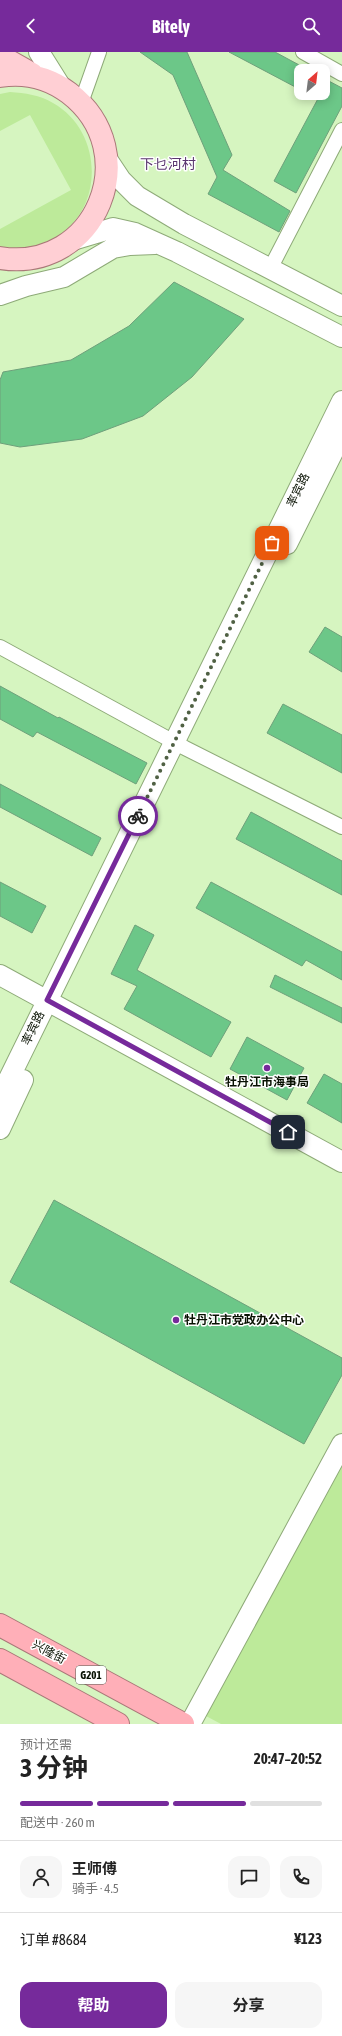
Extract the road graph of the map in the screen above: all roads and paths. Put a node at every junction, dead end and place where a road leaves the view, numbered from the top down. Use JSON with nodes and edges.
{"nodes":[{"id":1,"x":38,"y":52,"type":"edge"},
{"id":2,"x":99,"y":52,"type":"edge"},
{"id":3,"x":303,"y":52,"type":"edge"},
{"id":4,"x":0,"y":56,"type":"edge"},
{"id":5,"x":342,"y":74,"type":"edge"},
{"id":6,"x":0,"y":76,"type":"edge"},
{"id":7,"x":38,"y":77,"type":"junction"},
{"id":8,"x":61,"y":87,"type":"junction"},
{"id":9,"x":82,"y":103,"type":"junction"},
{"id":10,"x":342,"y":130,"type":"edge"},
{"id":11,"x":107,"y":159,"type":"junction"},
{"id":12,"x":73,"y":240,"type":"junction"},
{"id":13,"x":160,"y":244,"type":"junction"},
{"id":14,"x":4,"y":262,"type":"edge"},
{"id":15,"x":270,"y":269,"type":"junction"},
{"id":16,"x":0,"y":295,"type":"edge"},
{"id":17,"x":342,"y":306,"type":"edge"},
{"id":18,"x":342,"y":337,"type":"edge"},
{"id":19,"x":342,"y":401,"type":"edge"},
{"id":20,"x":342,"y":434,"type":"edge"},
{"id":21,"x":0,"y":647,"type":"edge"},
{"id":22,"x":180,"y":745,"type":"junction"},
{"id":23,"x":342,"y":827,"type":"edge"},
{"id":24,"x":0,"y":975,"type":"edge"},
{"id":25,"x":53,"y":1003,"type":"junction"},
{"id":26,"x":0,"y":1097,"type":"edge"},
{"id":27,"x":0,"y":1129,"type":"edge"},
{"id":28,"x":342,"y":1162,"type":"edge"},
{"id":29,"x":342,"y":1444,"type":"edge"},
{"id":30,"x":0,"y":1625,"type":"edge"},
{"id":31,"x":0,"y":1660,"type":"edge"},
{"id":32,"x":118,"y":1724,"type":"edge"},
{"id":33,"x":183,"y":1724,"type":"edge"},
{"id":34,"x":190,"y":1724,"type":"edge"}],
"edges":[{"from":1,"to":8,"type":"street"},
{"from":2,"to":9,"type":"street"},
{"from":3,"to":5,"type":"street"},
{"from":4,"to":7,"type":"main road"},
{"from":6,"to":7,"type":"main road"},
{"from":7,"to":8,"type":"main road"},
{"from":8,"to":9,"type":"main road"},
{"from":9,"to":11,"type":"main road"},
{"from":10,"to":15,"type":"street"},
{"from":11,"to":12,"type":"main road"},
{"from":11,"to":15,"type":"street"},
{"from":12,"to":13,"type":"street"},
{"from":12,"to":14,"type":"main road"},
{"from":13,"to":16,"type":"street"},
{"from":13,"to":18,"type":"street"},
{"from":15,"to":17,"type":"street"},
{"from":19,"to":22,"type":"street","name":"率宾路"},
{"from":20,"to":22,"type":"street","name":"率宾路"},
{"from":21,"to":22,"type":"street"},
{"from":22,"to":23,"type":"street"},
{"from":22,"to":25,"type":"street","name":"率宾路"},
{"from":24,"to":25,"type":"street"},
{"from":25,"to":26,"type":"street","name":"率宾路"},
{"from":25,"to":27,"type":"street","name":"率宾路"},
{"from":25,"to":28,"type":"street"},
{"from":29,"to":34,"type":"street"},
{"from":30,"to":33,"type":"highway","name":"兴隆街","number":"G201"},
{"from":31,"to":32,"type":"highway","number":"G201"}]}
